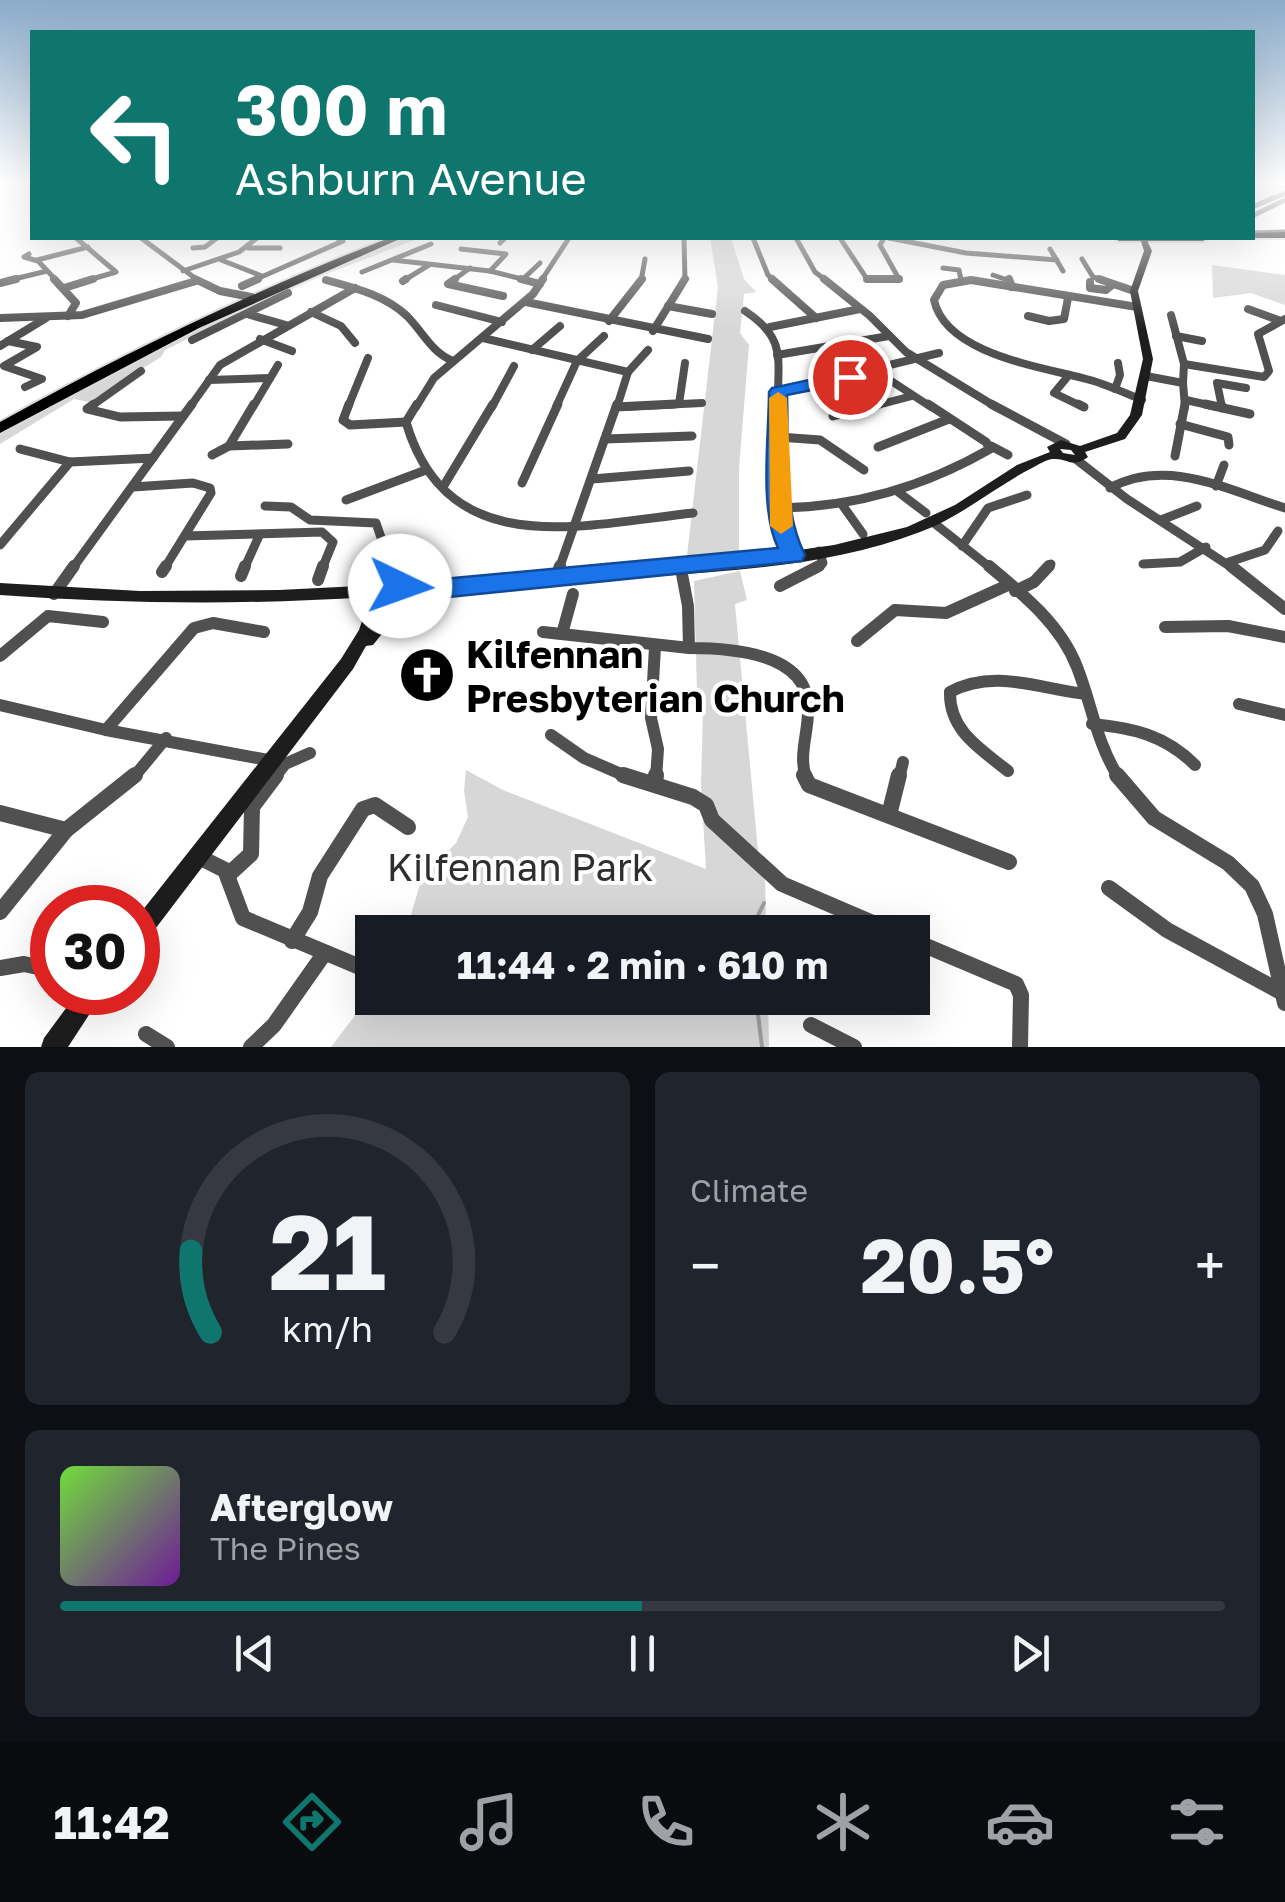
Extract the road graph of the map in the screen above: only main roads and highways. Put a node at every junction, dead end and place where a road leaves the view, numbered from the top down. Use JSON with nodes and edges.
{"nodes":[{"id":1,"x":379,"y":240,"type":"edge"},
{"id":2,"x":391,"y":240,"type":"edge"},
{"id":3,"x":1143,"y":240,"type":"edge"},
{"id":4,"x":243,"y":293,"type":"junction"},
{"id":5,"x":0,"y":424,"type":"edge"},
{"id":6,"x":0,"y":589,"type":"edge"},
{"id":7,"x":408,"y":592,"type":"junction"},
{"id":8,"x":379,"y":594,"type":"junction"},
{"id":9,"x":357,"y":648,"type":"junction"},
{"id":10,"x":160,"y":904,"type":"edge"},
{"id":11,"x":75,"y":1015,"type":"edge"},
{"id":12,"x":52,"y":1047,"type":"edge"}],
"edges":[{"from":1,"to":4,"type":"highway"},
{"from":2,"to":4,"type":"highway"},
{"from":3,"to":7,"type":"main road"},
{"from":4,"to":5,"type":"highway"},
{"from":6,"to":8,"type":"main road"},
{"from":7,"to":8,"type":"main road"},
{"from":7,"to":9,"type":"main road"},
{"from":8,"to":9,"type":"main road"},
{"from":9,"to":10,"type":"main road"},
{"from":11,"to":12,"type":"main road"}]}
